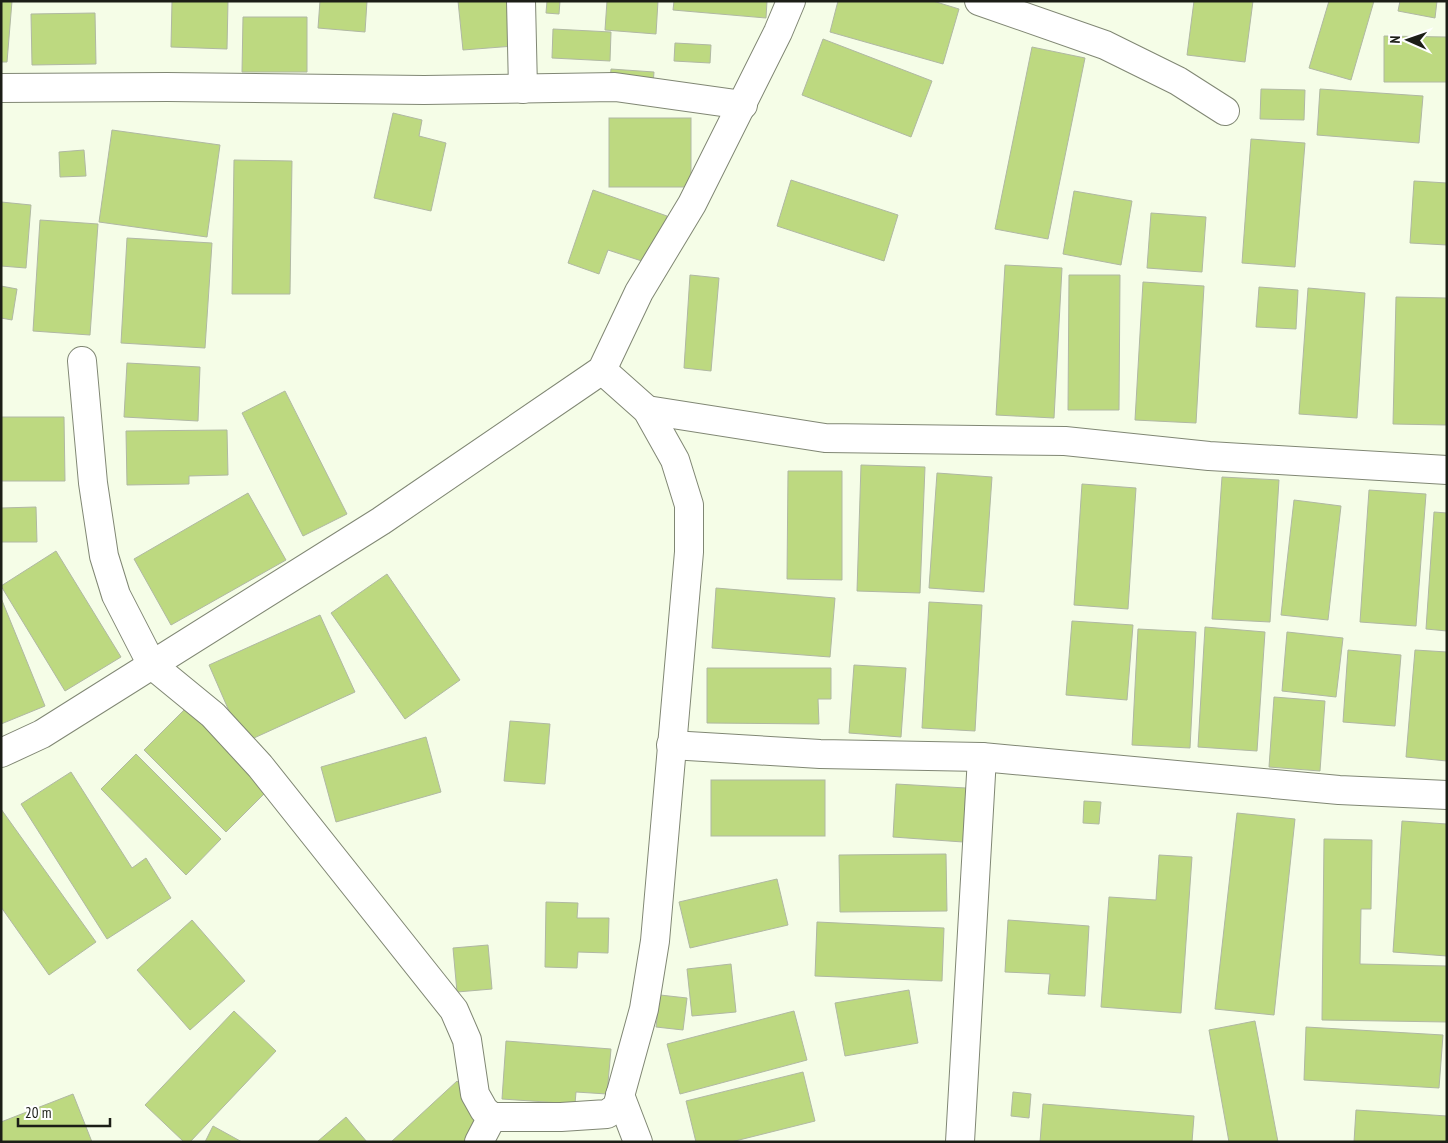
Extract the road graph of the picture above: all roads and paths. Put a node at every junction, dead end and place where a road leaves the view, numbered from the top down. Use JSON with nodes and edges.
{"nodes":[{"id":1,"x":521,"y":1,"type":"edge"},
{"id":2,"x":791,"y":1,"type":"edge"},
{"id":3,"x":979,"y":1,"type":"edge"},
{"id":4,"x":1,"y":88,"type":"edge"},
{"id":5,"x":523,"y":89,"type":"junction"},
{"id":6,"x":743,"y":105,"type":"junction"},
{"id":7,"x":1225,"y":110,"type":"dead end"},
{"id":8,"x":82,"y":361,"type":"dead end"},
{"id":9,"x":602,"y":370,"type":"junction"},
{"id":10,"x":647,"y":410,"type":"junction"},
{"id":11,"x":1447,"y":470,"type":"edge"},
{"id":12,"x":152,"y":665,"type":"junction"},
{"id":13,"x":672,"y":745,"type":"junction"},
{"id":14,"x":1,"y":753,"type":"edge"},
{"id":15,"x":982,"y":757,"type":"junction"},
{"id":16,"x":1447,"y":795,"type":"edge"},
{"id":17,"x":620,"y":1095,"type":"junction"},
{"id":18,"x":492,"y":1117,"type":"junction"},
{"id":19,"x":480,"y":1142,"type":"edge"},
{"id":20,"x":638,"y":1142,"type":"edge"},
{"id":21,"x":960,"y":1142,"type":"edge"}],
"edges":[{"from":1,"to":5,"type":"street"},
{"from":2,"to":6,"type":"street"},
{"from":3,"to":7,"type":"street"},
{"from":4,"to":5,"type":"street"},
{"from":5,"to":6,"type":"street"},
{"from":6,"to":9,"type":"street"},
{"from":8,"to":12,"type":"street"},
{"from":9,"to":10,"type":"street"},
{"from":9,"to":12,"type":"street"},
{"from":10,"to":11,"type":"street"},
{"from":10,"to":13,"type":"street"},
{"from":12,"to":14,"type":"street"},
{"from":12,"to":18,"type":"street"},
{"from":13,"to":15,"type":"street"},
{"from":13,"to":17,"type":"street"},
{"from":15,"to":16,"type":"street"},
{"from":15,"to":21,"type":"street"},
{"from":17,"to":18,"type":"street"},
{"from":17,"to":20,"type":"street"},
{"from":18,"to":19,"type":"street"}]}
